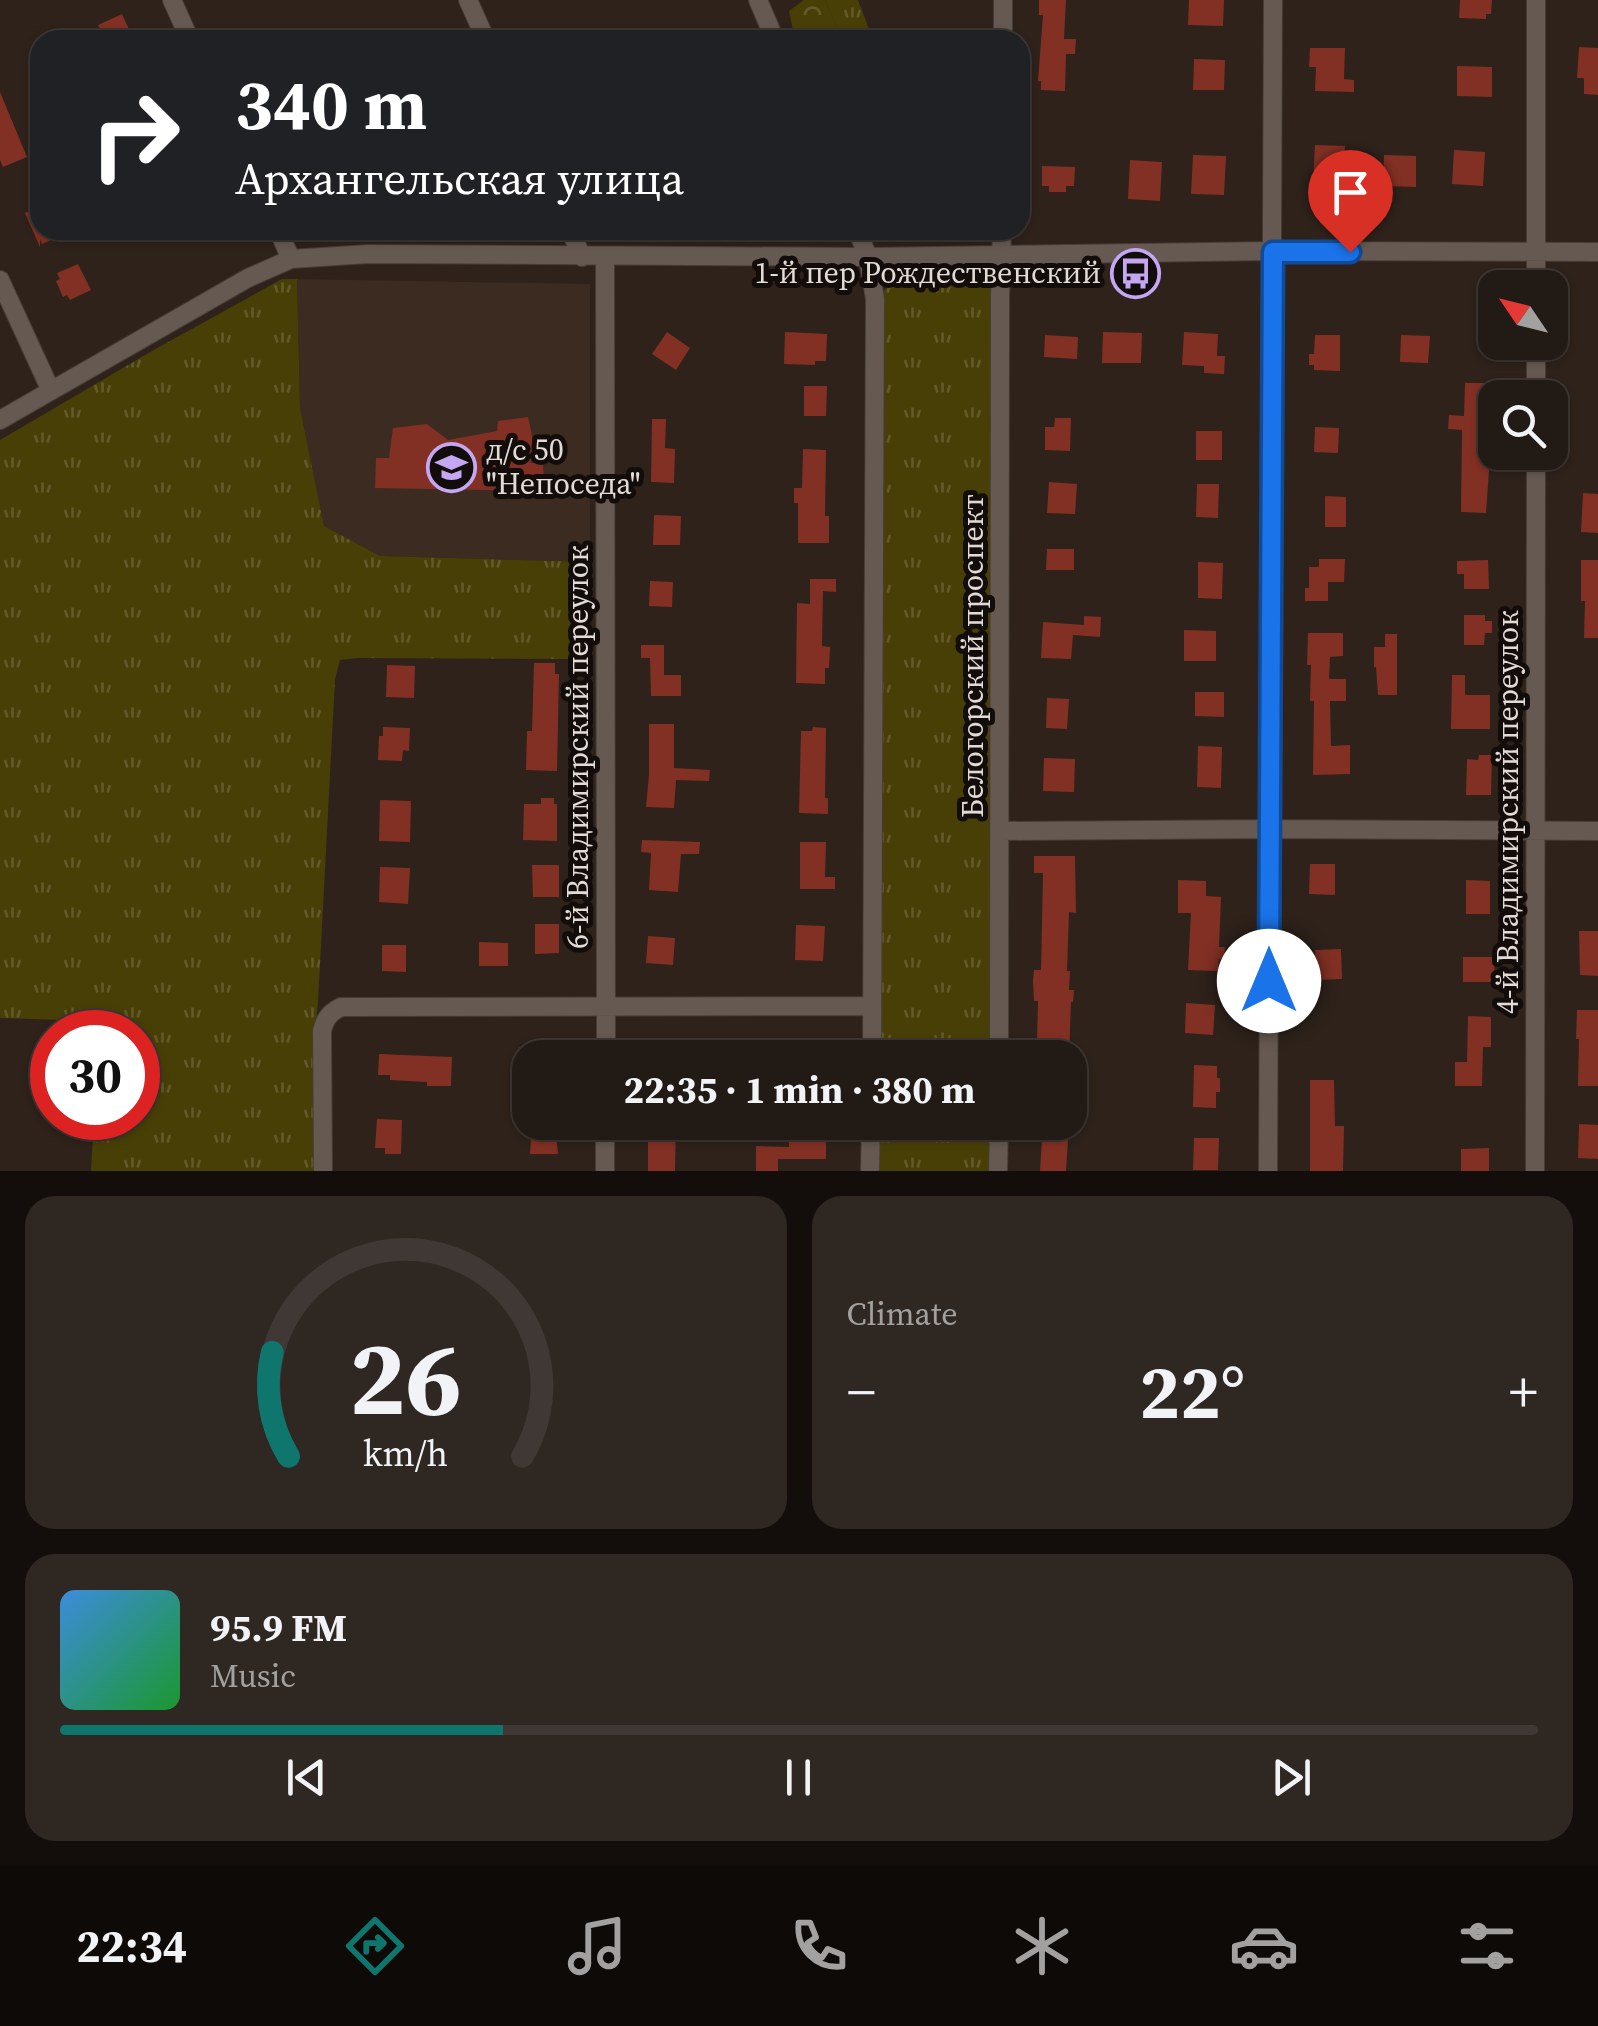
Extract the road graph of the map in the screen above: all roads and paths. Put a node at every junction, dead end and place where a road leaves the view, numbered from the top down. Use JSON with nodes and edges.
{"nodes":[{"id":1,"x":172,"y":0,"type":"edge"},
{"id":2,"x":468,"y":0,"type":"edge"},
{"id":3,"x":758,"y":0,"type":"edge"},
{"id":4,"x":1003,"y":0,"type":"edge"},
{"id":5,"x":1273,"y":0,"type":"edge"},
{"id":6,"x":1536,"y":0,"type":"edge"},
{"id":7,"x":186,"y":30,"type":"edge"},
{"id":8,"x":482,"y":30,"type":"edge"},
{"id":9,"x":771,"y":30,"type":"edge"},
{"id":10,"x":1003,"y":30,"type":"edge"},
{"id":11,"x":282,"y":240,"type":"edge"},
{"id":12,"x":575,"y":240,"type":"edge"},
{"id":13,"x":861,"y":240,"type":"edge"},
{"id":14,"x":1002,"y":240,"type":"edge"},
{"id":15,"x":1536,"y":251,"type":"junction"},
{"id":16,"x":1273,"y":252,"type":"junction"},
{"id":17,"x":1598,"y":252,"type":"edge"},
{"id":18,"x":1002,"y":255,"type":"junction"},
{"id":19,"x":582,"y":256,"type":"junction"},
{"id":20,"x":605,"y":256,"type":"junction"},
{"id":21,"x":868,"y":257,"type":"junction"},
{"id":22,"x":291,"y":259,"type":"junction"},
{"id":23,"x":1536,"y":270,"type":"edge"},
{"id":24,"x":0,"y":280,"type":"edge"},
{"id":25,"x":51,"y":391,"type":"junction"},
{"id":26,"x":0,"y":420,"type":"edge"},
{"id":27,"x":1536,"y":470,"type":"edge"},
{"id":28,"x":1269,"y":829,"type":"junction"},
{"id":29,"x":1000,"y":831,"type":"junction"},
{"id":30,"x":1536,"y":831,"type":"junction"},
{"id":31,"x":1598,"y":831,"type":"edge"},
{"id":32,"x":872,"y":1006,"type":"junction"},
{"id":33,"x":606,"y":1008,"type":"junction"},
{"id":34,"x":606,"y":1040,"type":"edge"},
{"id":35,"x":872,"y":1040,"type":"edge"},
{"id":36,"x":999,"y":1040,"type":"edge"},
{"id":37,"x":606,"y":1140,"type":"edge"},
{"id":38,"x":871,"y":1140,"type":"edge"},
{"id":39,"x":998,"y":1140,"type":"edge"},
{"id":40,"x":323,"y":1171,"type":"edge"},
{"id":41,"x":605,"y":1171,"type":"edge"},
{"id":42,"x":870,"y":1171,"type":"edge"},
{"id":43,"x":998,"y":1171,"type":"edge"},
{"id":44,"x":1268,"y":1171,"type":"edge"},
{"id":45,"x":1535,"y":1171,"type":"edge"}],
"edges":[{"from":1,"to":7,"type":"street"},
{"from":2,"to":8,"type":"street"},
{"from":3,"to":9,"type":"street"},
{"from":4,"to":10,"type":"street"},
{"from":5,"to":16,"type":"street"},
{"from":6,"to":15,"type":"street"},
{"from":11,"to":22,"type":"street"},
{"from":12,"to":19,"type":"street"},
{"from":13,"to":21,"type":"street"},
{"from":14,"to":18,"type":"street","name":"Белогорский проспект"},
{"from":15,"to":16,"type":"street"},
{"from":15,"to":17,"type":"street"},
{"from":15,"to":23,"type":"street"},
{"from":16,"to":18,"type":"street"},
{"from":16,"to":28,"type":"street"},
{"from":18,"to":21,"type":"street"},
{"from":18,"to":29,"type":"street","name":"Белогорский проспект"},
{"from":19,"to":20,"type":"street"},
{"from":19,"to":22,"type":"street"},
{"from":20,"to":21,"type":"street"},
{"from":20,"to":33,"type":"street","name":"6-й Владимирский переулок"},
{"from":21,"to":32,"type":"street"},
{"from":22,"to":25,"type":"street"},
{"from":24,"to":25,"type":"street"},
{"from":25,"to":26,"type":"street"},
{"from":27,"to":30,"type":"street","name":"4-й Владимирский переулок"},
{"from":28,"to":29,"type":"street"},
{"from":28,"to":30,"type":"street"},
{"from":28,"to":44,"type":"street"},
{"from":29,"to":36,"type":"street","name":"Белогорский проспект"},
{"from":30,"to":31,"type":"street"},
{"from":30,"to":45,"type":"street","name":"4-й Владимирский переулок"},
{"from":32,"to":33,"type":"street"},
{"from":32,"to":35,"type":"street"},
{"from":33,"to":34,"type":"street","name":"6-й Владимирский переулок"},
{"from":33,"to":40,"type":"street"},
{"from":37,"to":41,"type":"street"},
{"from":38,"to":42,"type":"street"},
{"from":39,"to":43,"type":"street"}]}
